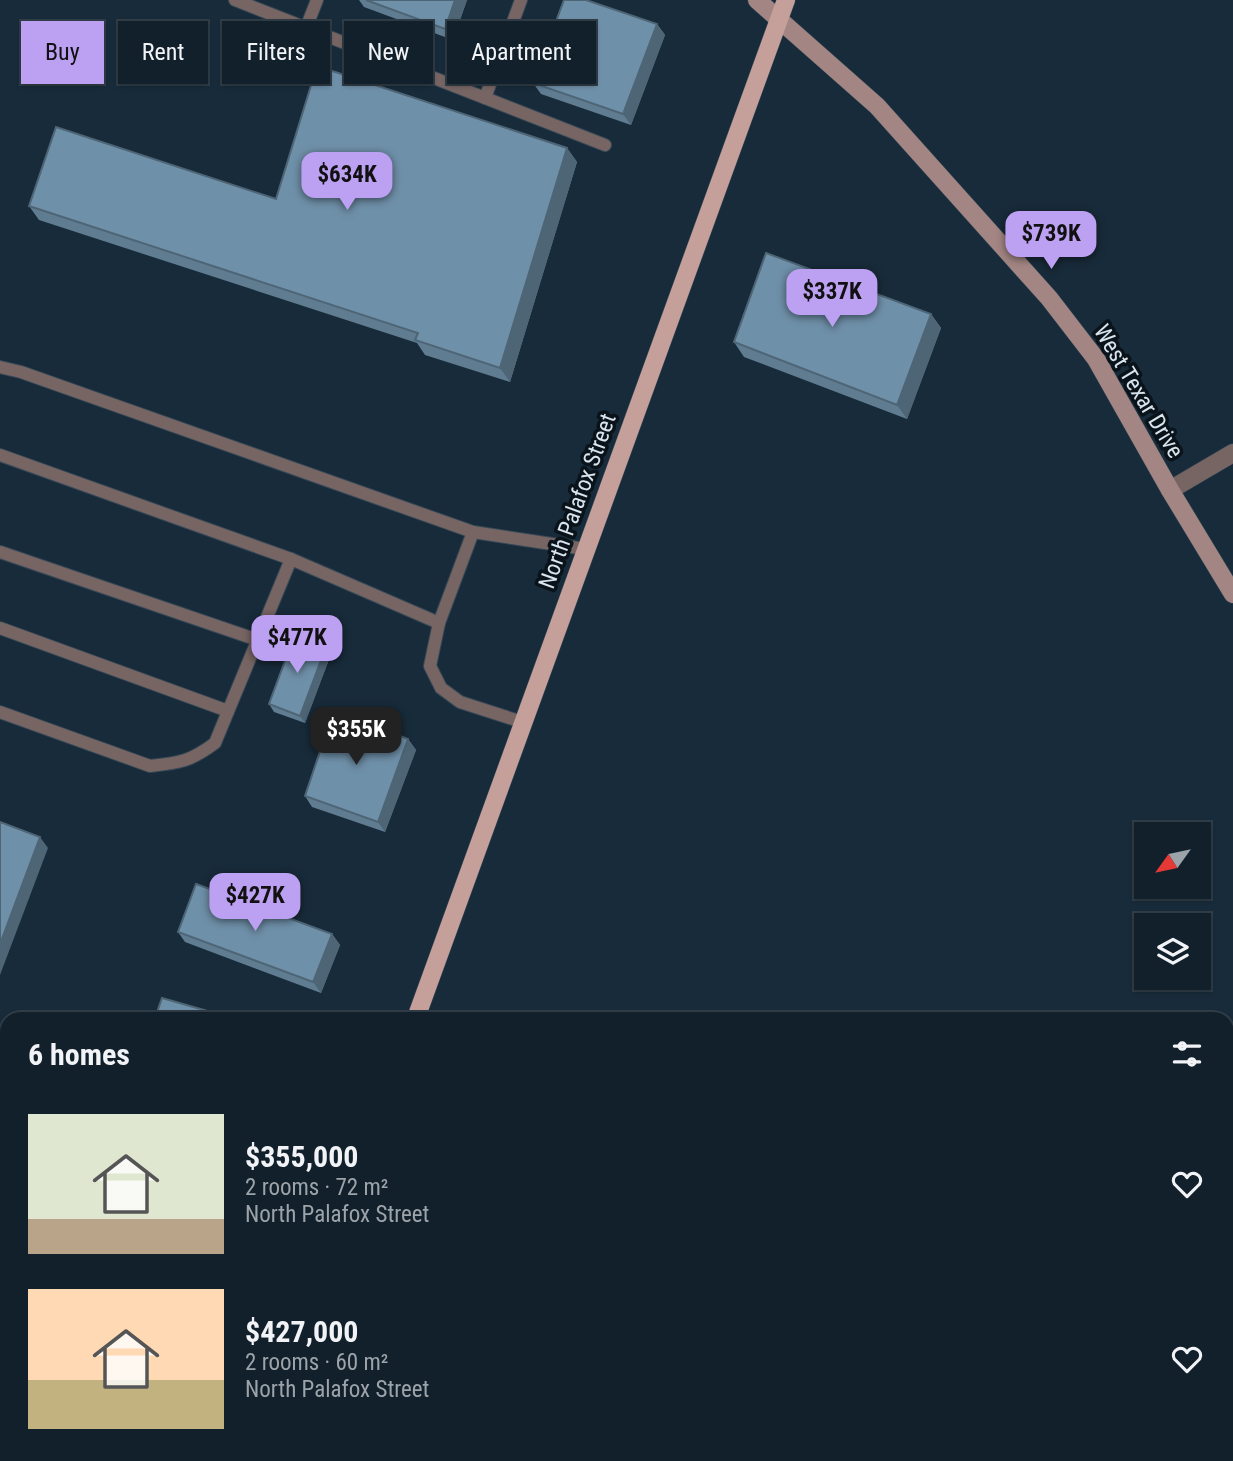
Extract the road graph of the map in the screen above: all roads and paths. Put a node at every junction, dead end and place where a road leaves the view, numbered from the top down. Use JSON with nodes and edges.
{"nodes":[{"id":1,"x":235,"y":0,"type":"edge"},
{"id":2,"x":317,"y":0,"type":"edge"},
{"id":3,"x":521,"y":0,"type":"edge"},
{"id":4,"x":757,"y":0,"type":"edge"},
{"id":5,"x":786,"y":0,"type":"edge"},
{"id":6,"x":779,"y":19,"type":"junction"},
{"id":7,"x":288,"y":21,"type":"edge"},
{"id":8,"x":309,"y":21,"type":"edge"},
{"id":9,"x":330,"y":37,"type":"edge"},
{"id":10,"x":485,"y":98,"type":"junction"},
{"id":11,"x":605,"y":145,"type":"dead end"},
{"id":12,"x":0,"y":367,"type":"edge"},
{"id":13,"x":1233,"y":453,"type":"edge"},
{"id":14,"x":0,"y":455,"type":"edge"},
{"id":15,"x":1170,"y":490,"type":"junction"},
{"id":16,"x":473,"y":532,"type":"junction"},
{"id":17,"x":585,"y":549,"type":"junction"},
{"id":18,"x":0,"y":552,"type":"edge"},
{"id":19,"x":291,"y":559,"type":"junction"},
{"id":20,"x":1233,"y":594,"type":"edge"},
{"id":21,"x":439,"y":623,"type":"junction"},
{"id":22,"x":0,"y":628,"type":"edge"},
{"id":23,"x":258,"y":640,"type":"junction"},
{"id":24,"x":228,"y":711,"type":"junction"},
{"id":25,"x":0,"y":712,"type":"edge"},
{"id":26,"x":522,"y":722,"type":"junction"},
{"id":27,"x":417,"y":1012,"type":"edge"}],
"edges":[{"from":1,"to":7,"type":"lane"},
{"from":2,"to":8,"type":"lane"},
{"from":3,"to":10,"type":"lane"},
{"from":4,"to":6,"type":"main road","name":"West Texar Drive"},
{"from":5,"to":6,"type":"main road","name":"North Palafox Street"},
{"from":6,"to":15,"type":"main road","name":"West Texar Drive"},
{"from":6,"to":17,"type":"main road","name":"North Palafox Street"},
{"from":9,"to":10,"type":"lane"},
{"from":10,"to":11,"type":"lane"},
{"from":12,"to":16,"type":"lane"},
{"from":13,"to":15,"type":"street"},
{"from":14,"to":19,"type":"lane"},
{"from":15,"to":20,"type":"main road","name":"West Texar Drive"},
{"from":16,"to":17,"type":"lane"},
{"from":16,"to":21,"type":"lane"},
{"from":17,"to":26,"type":"main road","name":"North Palafox Street"},
{"from":18,"to":23,"type":"lane"},
{"from":19,"to":21,"type":"lane"},
{"from":19,"to":23,"type":"lane"},
{"from":21,"to":26,"type":"lane"},
{"from":22,"to":24,"type":"lane"},
{"from":23,"to":24,"type":"lane"},
{"from":24,"to":25,"type":"lane"},
{"from":26,"to":27,"type":"main road","name":"North Palafox Street"}]}
